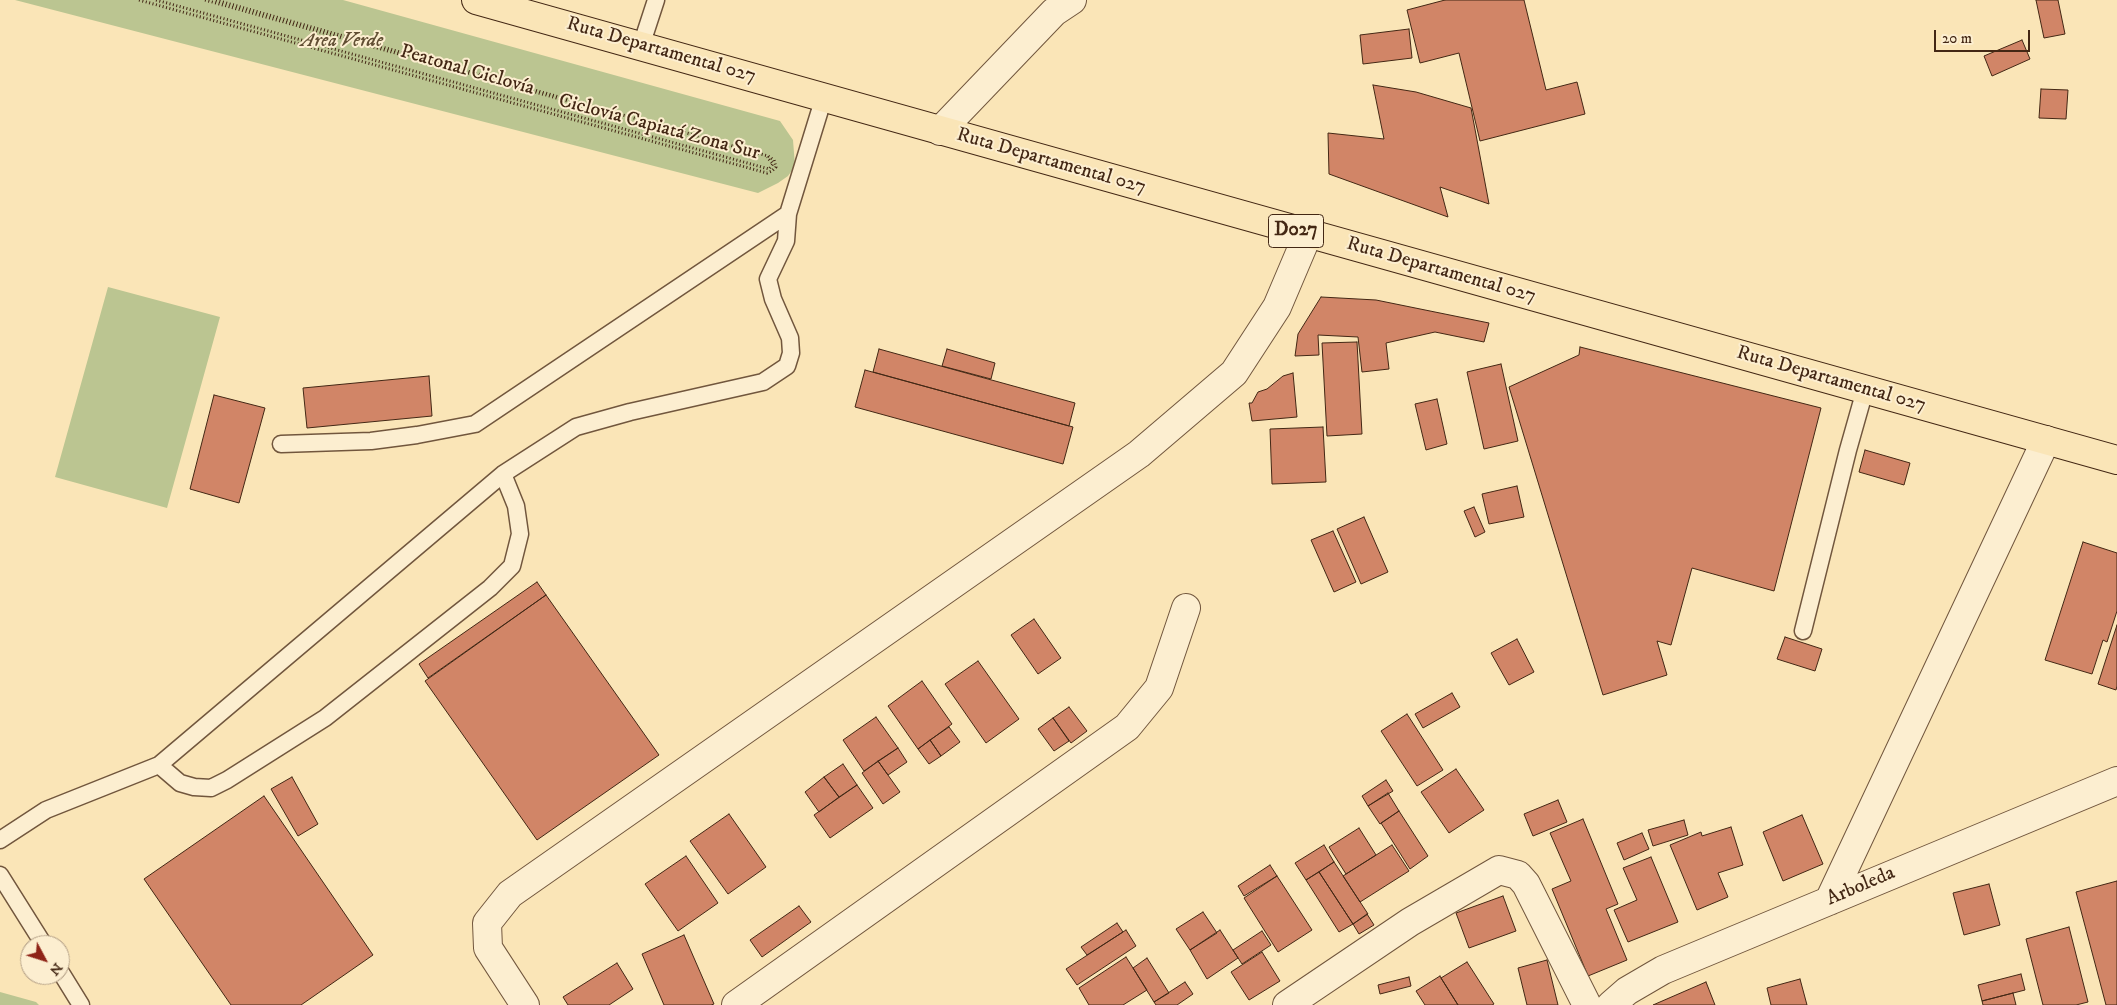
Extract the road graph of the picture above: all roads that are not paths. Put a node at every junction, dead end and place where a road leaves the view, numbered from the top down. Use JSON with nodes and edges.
{"nodes":[{"id":1,"x":476,"y":0,"type":"edge"},
{"id":2,"x":656,"y":0,"type":"edge"},
{"id":3,"x":1072,"y":0,"type":"edge"},
{"id":4,"x":641,"y":46,"type":"junction"},
{"id":5,"x":824,"y":97,"type":"junction"},
{"id":6,"x":940,"y":130,"type":"junction"},
{"id":7,"x":788,"y":214,"type":"junction"},
{"id":8,"x":1308,"y":234,"type":"junction"},
{"id":9,"x":1864,"y":390,"type":"junction"},
{"id":10,"x":2046,"y":440,"type":"junction"},
{"id":11,"x":281,"y":444,"type":"dead end"},
{"id":12,"x":2117,"y":460,"type":"edge"},
{"id":13,"x":503,"y":474,"type":"junction"},
{"id":14,"x":1186,"y":608,"type":"dead end"},
{"id":15,"x":1803,"y":631,"type":"dead end"},
{"id":16,"x":159,"y":765,"type":"junction"},
{"id":17,"x":2117,"y":780,"type":"edge"},
{"id":18,"x":0,"y":840,"type":"edge"},
{"id":19,"x":0,"y":875,"type":"edge"},
{"id":20,"x":1829,"y":901,"type":"junction"},
{"id":21,"x":38,"y":935,"type":"edge"},
{"id":22,"x":69,"y":985,"type":"edge"},
{"id":23,"x":81,"y":1005,"type":"edge"},
{"id":24,"x":525,"y":1005,"type":"edge"},
{"id":25,"x":736,"y":1005,"type":"edge"},
{"id":26,"x":1288,"y":1005,"type":"edge"},
{"id":27,"x":1587,"y":1005,"type":"edge"},
{"id":28,"x":1611,"y":1005,"type":"edge"}],
"edges":[{"from":1,"to":4,"type":"main road","name":"Ruta Departamental 027","number":"D027"},
{"from":2,"to":4,"type":"lane"},
{"from":3,"to":6,"type":"street"},
{"from":4,"to":5,"type":"main road","name":"Ruta Departamental 027","number":"D027"},
{"from":5,"to":6,"type":"main road","name":"Ruta Departamental 027","number":"D027"},
{"from":5,"to":7,"type":"lane"},
{"from":6,"to":8,"type":"main road","name":"Ruta Departamental 027","number":"D027"},
{"from":7,"to":11,"type":"lane"},
{"from":7,"to":13,"type":"lane"},
{"from":8,"to":9,"type":"main road","name":"Ruta Departamental 027","number":"D027"},
{"from":8,"to":24,"type":"street"},
{"from":9,"to":10,"type":"main road","name":"Ruta Departamental 027","number":"D027"},
{"from":9,"to":15,"type":"lane"},
{"from":10,"to":12,"type":"main road","name":"Ruta Departamental 027","number":"D027"},
{"from":10,"to":20,"type":"street"},
{"from":13,"to":16,"type":"lane"},
{"from":13,"to":16,"type":"lane"},
{"from":14,"to":25,"type":"street"},
{"from":16,"to":18,"type":"lane"},
{"from":17,"to":20,"type":"street","name":"Arboleda"},
{"from":19,"to":21,"type":"lane"},
{"from":20,"to":28,"type":"street","name":"Arboleda"},
{"from":22,"to":23,"type":"lane"},
{"from":26,"to":27,"type":"street"}]}
